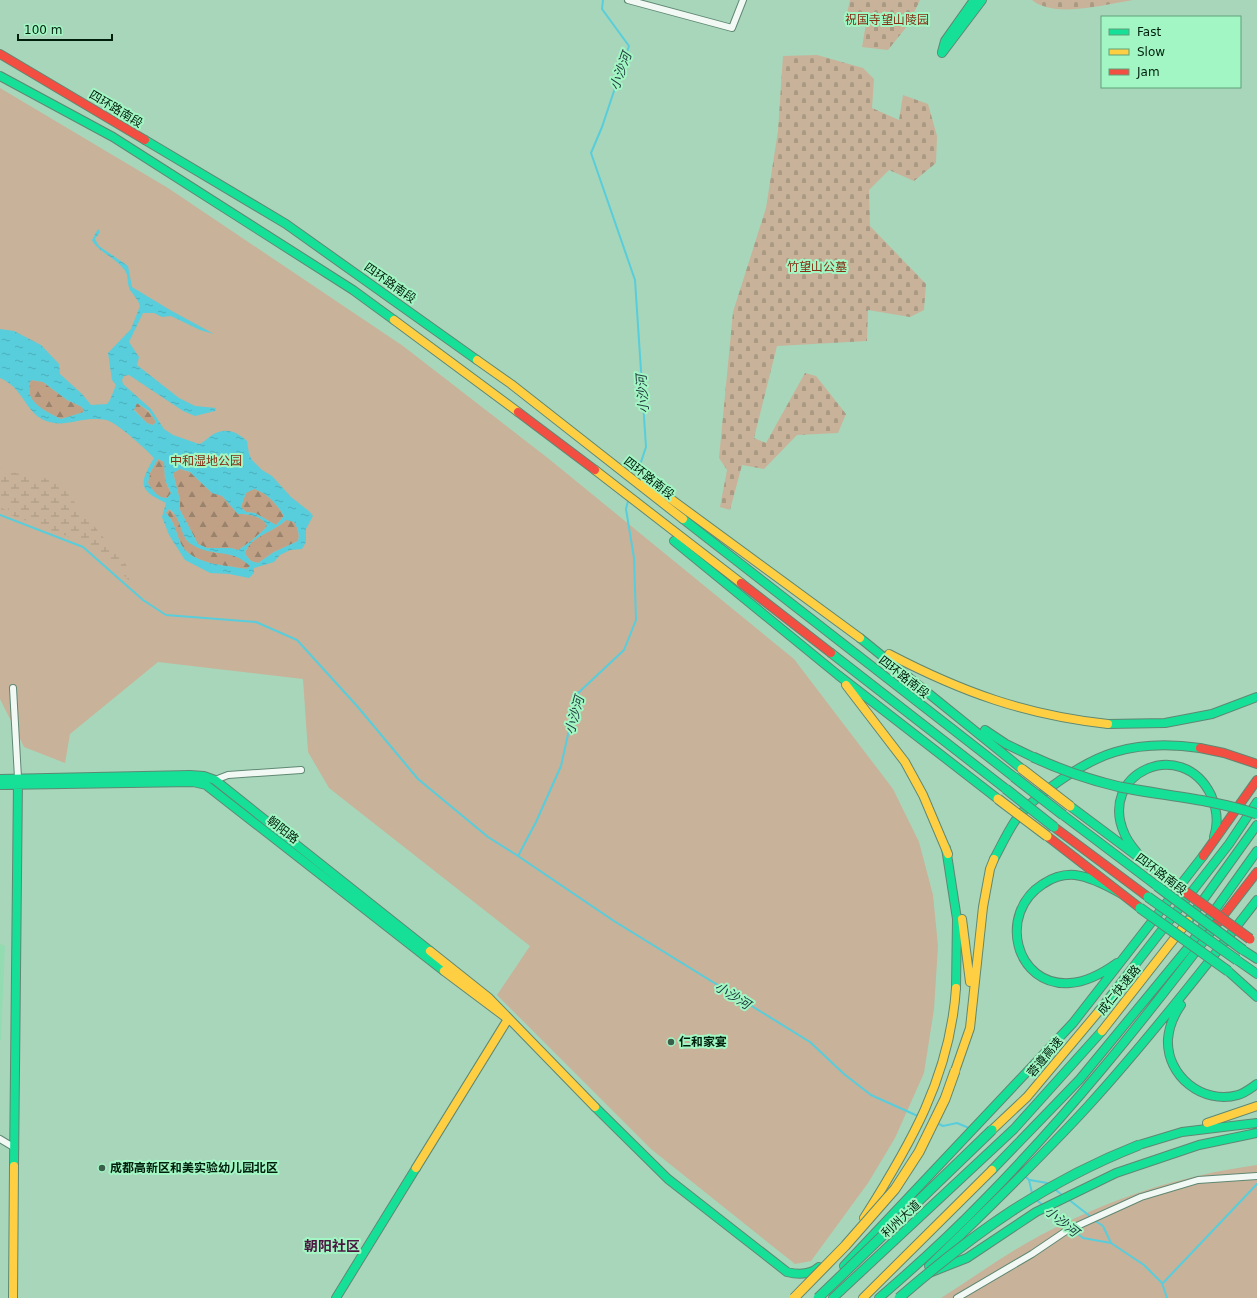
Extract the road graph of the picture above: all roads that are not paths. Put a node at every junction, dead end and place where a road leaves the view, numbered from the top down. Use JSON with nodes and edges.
{"nodes":[{"id":1,"x":628,"y":0,"type":"edge"},
{"id":2,"x":743,"y":0,"type":"edge"},
{"id":3,"x":974,"y":0,"type":"edge"},
{"id":4,"x":982,"y":0,"type":"edge"},
{"id":5,"x":0,"y":54,"type":"edge"},
{"id":6,"x":0,"y":76,"type":"edge"},
{"id":7,"x":512,"y":384,"type":"junction"},
{"id":8,"x":650,"y":517,"type":"junction"},
{"id":9,"x":882,"y":652,"type":"junction"},
{"id":10,"x":13,"y":688,"type":"dead end"},
{"id":11,"x":855,"y":691,"type":"junction"},
{"id":12,"x":931,"y":694,"type":"junction"},
{"id":13,"x":1257,"y":697,"type":"edge"},
{"id":14,"x":1257,"y":764,"type":"edge"},
{"id":15,"x":301,"y":770,"type":"dead end"},
{"id":16,"x":0,"y":779,"type":"edge"},
{"id":17,"x":215,"y":780,"type":"junction"},
{"id":18,"x":1257,"y":780,"type":"edge"},
{"id":19,"x":18,"y":781,"type":"junction"},
{"id":20,"x":0,"y":785,"type":"edge"},
{"id":21,"x":1257,"y":802,"type":"edge"},
{"id":22,"x":1257,"y":814,"type":"edge"},
{"id":23,"x":1257,"y":825,"type":"edge"},
{"id":24,"x":1210,"y":846,"type":"junction"},
{"id":25,"x":946,"y":848,"type":"junction"},
{"id":26,"x":1257,"y":851,"type":"edge"},
{"id":27,"x":1147,"y":864,"type":"junction"},
{"id":28,"x":1257,"y":872,"type":"edge"},
{"id":29,"x":1120,"y":893,"type":"junction"},
{"id":30,"x":1257,"y":900,"type":"edge"},
{"id":31,"x":1254,"y":941,"type":"edge"},
{"id":32,"x":1126,"y":957,"type":"junction"},
{"id":33,"x":1257,"y":959,"type":"edge"},
{"id":34,"x":1228,"y":970,"type":"junction"},
{"id":35,"x":1257,"y":974,"type":"edge"},
{"id":36,"x":1193,"y":983,"type":"junction"},
{"id":37,"x":1257,"y":990,"type":"edge"},
{"id":38,"x":1257,"y":997,"type":"edge"},
{"id":39,"x":972,"y":1006,"type":"junction"},
{"id":40,"x":508,"y":1020,"type":"junction"},
{"id":41,"x":1257,"y":1084,"type":"edge"},
{"id":42,"x":1257,"y":1106,"type":"edge"},
{"id":43,"x":1257,"y":1123,"type":"edge"},
{"id":44,"x":1182,"y":1132,"type":"junction"},
{"id":45,"x":1257,"y":1133,"type":"edge"},
{"id":46,"x":0,"y":1139,"type":"edge"},
{"id":47,"x":15,"y":1148,"type":"junction"},
{"id":48,"x":985,"y":1158,"type":"joint"},
{"id":49,"x":1257,"y":1176,"type":"edge"},
{"id":50,"x":840,"y":1244,"type":"junction"},
{"id":51,"x":838,"y":1273,"type":"junction"},
{"id":52,"x":917,"y":1277,"type":"junction"},
{"id":53,"x":13,"y":1298,"type":"edge"},
{"id":54,"x":336,"y":1298,"type":"edge"},
{"id":55,"x":794,"y":1298,"type":"edge"},
{"id":56,"x":818,"y":1298,"type":"edge"},
{"id":57,"x":828,"y":1298,"type":"edge"},
{"id":58,"x":833,"y":1298,"type":"edge"},
{"id":59,"x":863,"y":1298,"type":"edge"},
{"id":60,"x":879,"y":1298,"type":"edge"},
{"id":61,"x":885,"y":1298,"type":"edge"},
{"id":62,"x":899,"y":1298,"type":"edge"},
{"id":63,"x":957,"y":1298,"type":"edge"}],
"edges":[{"from":1,"to":2,"type":"street"},
{"from":3,"to":4,"type":"main road"},
{"from":5,"to":7,"type":"main road","name":"四环路南段"},
{"from":6,"to":8,"type":"main road"},
{"from":7,"to":9,"type":"main road"},
{"from":7,"to":33,"type":"main road","name":"四环路南段","bridge":true},
{"from":8,"to":11,"type":"main road"},
{"from":8,"to":35,"type":"main road","name":"四环路南段","bridge":true},
{"from":9,"to":12,"type":"main road"},
{"from":9,"to":13,"type":"main road"},
{"from":10,"to":19,"type":"street"},
{"from":11,"to":25,"type":"main road"},
{"from":11,"to":29,"type":"main road","bridge":true},
{"from":12,"to":22,"type":"main road","bridge":true},
{"from":12,"to":27,"type":"main road","bridge":true},
{"from":14,"to":39,"type":"main road"},
{"from":15,"to":17,"type":"street","name":"朝阳路"},
{"from":16,"to":19,"type":"main road","name":"朝阳路"},
{"from":17,"to":19,"type":"main road","name":"朝阳路"},
{"from":17,"to":40,"type":"main road"},
{"from":18,"to":24,"type":"main road"},
{"from":19,"to":20,"type":"main road","name":"朝阳路"},
{"from":19,"to":40,"type":"main road","name":"朝阳路"},
{"from":19,"to":47,"type":"main road"},
{"from":21,"to":56,"type":"main road","name":"蓉遵高速","bridge":true},
{"from":23,"to":48,"type":"main road","name":"成仁快速路"},
{"from":24,"to":27,"type":"main road"},
{"from":24,"to":32,"type":"main road"},
{"from":25,"to":39,"type":"main road"},
{"from":25,"to":50,"type":"main road"},
{"from":26,"to":59,"type":"main road"},
{"from":27,"to":31,"type":"main road","bridge":true},
{"from":28,"to":60,"type":"main road"},
{"from":29,"to":32,"type":"main road"},
{"from":29,"to":34,"type":"main road","bridge":true},
{"from":30,"to":36,"type":"main road"},
{"from":32,"to":51,"type":"main road"},
{"from":34,"to":37,"type":"main road"},
{"from":34,"to":38,"type":"main road"},
{"from":36,"to":41,"type":"main road"},
{"from":36,"to":52,"type":"main road"},
{"from":39,"to":55,"type":"main road","bridge":true},
{"from":40,"to":50,"type":"main road"},
{"from":40,"to":54,"type":"main road"},
{"from":42,"to":44,"type":"main road"},
{"from":43,"to":44,"type":"main road"},
{"from":44,"to":62,"type":"main road","bridge":true},
{"from":45,"to":52,"type":"main road"},
{"from":46,"to":47,"type":"street"},
{"from":47,"to":53,"type":"main road"},
{"from":48,"to":58,"type":"main road","name":"利州大道"},
{"from":49,"to":63,"type":"street"},
{"from":50,"to":51,"type":"main road"},
{"from":51,"to":57,"type":"main road"},
{"from":52,"to":61,"type":"main road"}]}
